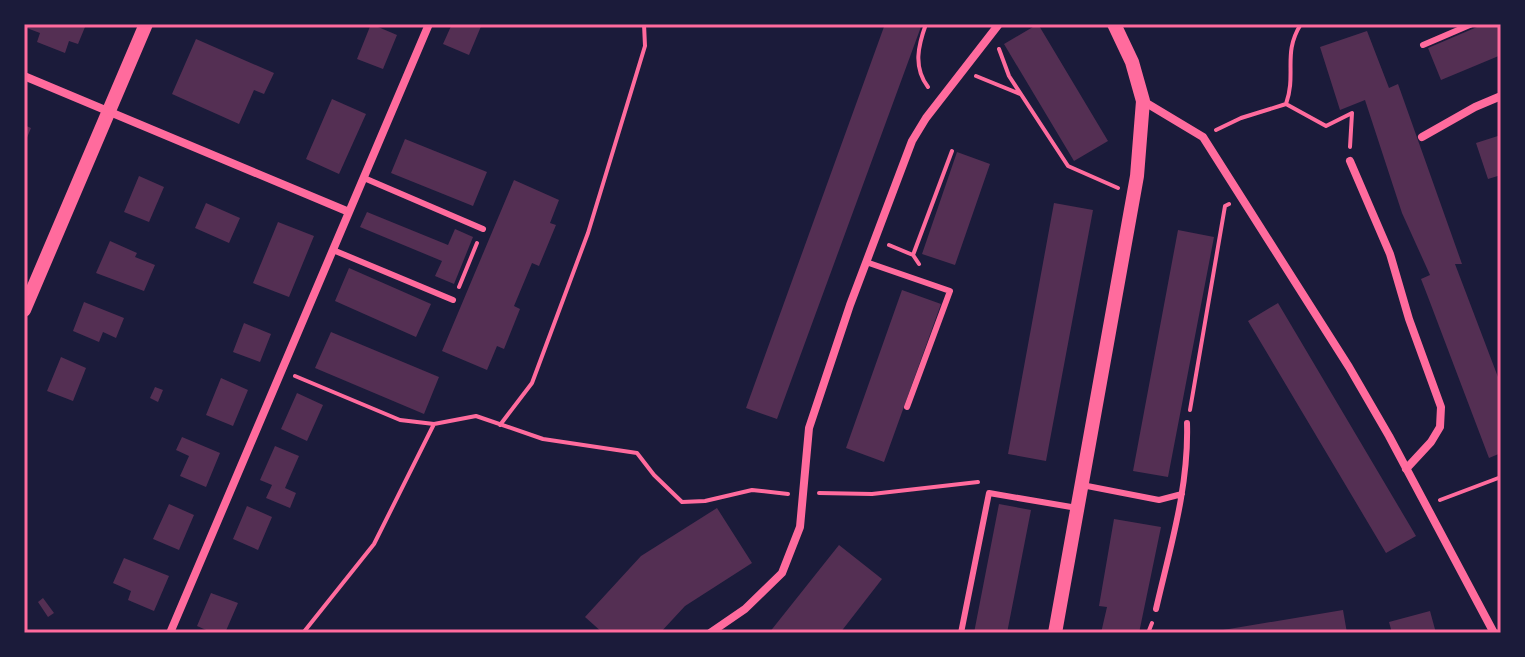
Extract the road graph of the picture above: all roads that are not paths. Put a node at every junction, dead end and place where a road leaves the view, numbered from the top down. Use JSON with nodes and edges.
{"nodes":[{"id":1,"x":146,"y":24,"type":"edge"},
{"id":2,"x":429,"y":24,"type":"edge"},
{"id":3,"x":999,"y":24,"type":"edge"},
{"id":4,"x":1114,"y":24,"type":"edge"},
{"id":5,"x":1472,"y":24,"type":"edge"},
{"id":6,"x":1423,"y":45,"type":"dead end"},
{"id":7,"x":24,"y":76,"type":"edge"},
{"id":8,"x":1501,"y":96,"type":"edge"},
{"id":9,"x":1143,"y":101,"type":"junction"},
{"id":10,"x":108,"y":113,"type":"junction"},
{"id":11,"x":1422,"y":137,"type":"dead end"},
{"id":12,"x":1350,"y":161,"type":"road end"},
{"id":13,"x":364,"y":178,"type":"junction"},
{"id":14,"x":349,"y":212,"type":"junction"},
{"id":15,"x":483,"y":229,"type":"road end"},
{"id":16,"x":333,"y":250,"type":"junction"},
{"id":17,"x":866,"y":262,"type":"junction"},
{"id":18,"x":453,"y":300,"type":"road end"},
{"id":19,"x":24,"y":310,"type":"edge"},
{"id":20,"x":907,"y":407,"type":"dead end"},
{"id":21,"x":1187,"y":423,"type":"road end"},
{"id":22,"x":1406,"y":469,"type":"junction"},
{"id":23,"x":1082,"y":485,"type":"junction"},
{"id":24,"x":1182,"y":494,"type":"junction"},
{"id":25,"x":1077,"y":508,"type":"junction"},
{"id":26,"x":1156,"y":609,"type":"dead end"},
{"id":27,"x":170,"y":633,"type":"edge"},
{"id":28,"x":710,"y":633,"type":"edge"},
{"id":29,"x":961,"y":633,"type":"edge"},
{"id":30,"x":1055,"y":633,"type":"edge"},
{"id":31,"x":1494,"y":633,"type":"edge"}],
"edges":[{"from":1,"to":10,"type":"street"},
{"from":2,"to":13,"type":"street"},
{"from":3,"to":17,"type":"street"},
{"from":4,"to":9,"type":"street"},
{"from":5,"to":6,"type":"lane"},
{"from":7,"to":10,"type":"street"},
{"from":8,"to":11,"type":"street"},
{"from":9,"to":22,"type":"street"},
{"from":9,"to":23,"type":"street"},
{"from":10,"to":14,"type":"street"},
{"from":10,"to":19,"type":"street"},
{"from":12,"to":22,"type":"street"},
{"from":13,"to":14,"type":"street"},
{"from":13,"to":15,"type":"lane"},
{"from":14,"to":16,"type":"street"},
{"from":16,"to":18,"type":"lane"},
{"from":16,"to":27,"type":"street"},
{"from":17,"to":20,"type":"lane"},
{"from":17,"to":28,"type":"street"},
{"from":21,"to":24,"type":"lane"},
{"from":22,"to":31,"type":"street"},
{"from":23,"to":24,"type":"lane"},
{"from":23,"to":25,"type":"street"},
{"from":24,"to":26,"type":"lane"},
{"from":25,"to":29,"type":"lane"},
{"from":25,"to":30,"type":"street"}]}
